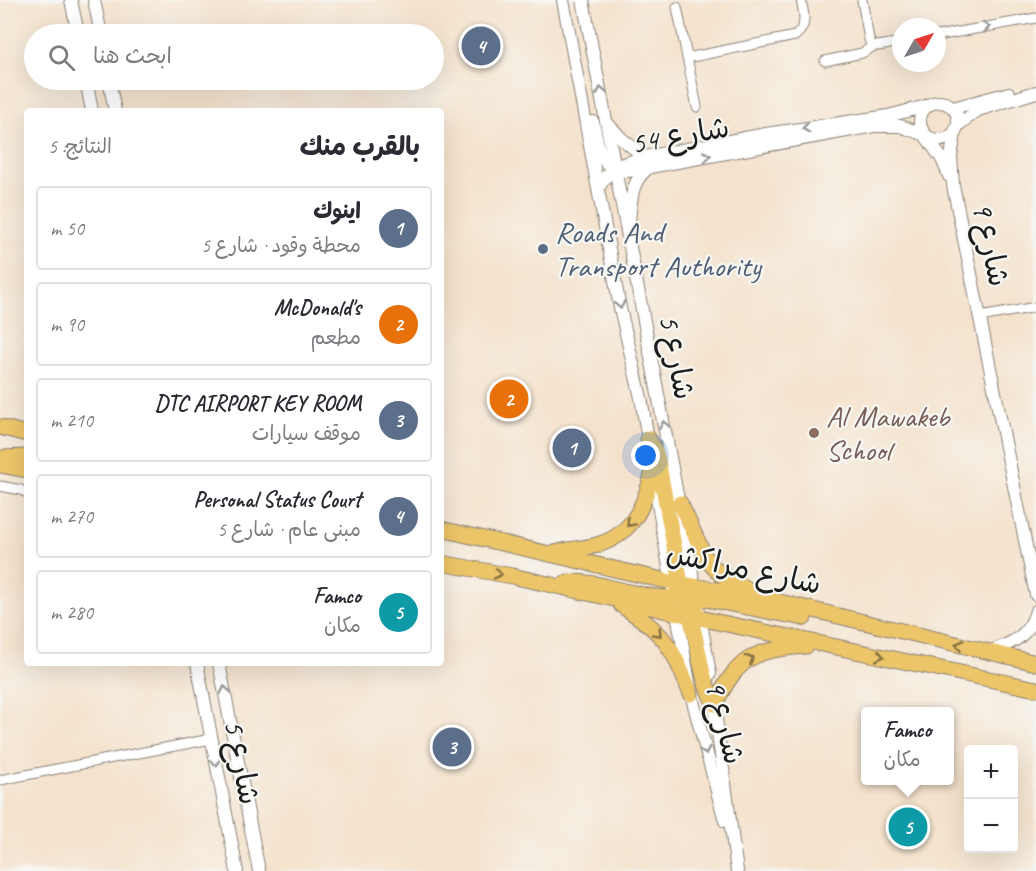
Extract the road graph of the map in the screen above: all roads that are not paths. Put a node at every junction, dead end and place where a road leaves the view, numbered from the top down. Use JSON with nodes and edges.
{"nodes":[{"id":1,"x":71,"y":0,"type":"edge"},
{"id":2,"x":94,"y":0,"type":"edge"},
{"id":3,"x":583,"y":0,"type":"edge"},
{"id":4,"x":801,"y":0,"type":"edge"},
{"id":5,"x":862,"y":0,"type":"edge"},
{"id":6,"x":564,"y":4,"type":"edge"},
{"id":7,"x":677,"y":7,"type":"dead end"},
{"id":8,"x":1036,"y":18,"type":"edge"},
{"id":9,"x":76,"y":24,"type":"edge"},
{"id":10,"x":99,"y":24,"type":"edge"},
{"id":11,"x":946,"y":34,"type":"edge"},
{"id":12,"x":892,"y":43,"type":"edge"},
{"id":13,"x":874,"y":46,"type":"junction"},
{"id":14,"x":687,"y":58,"type":"junction"},
{"id":15,"x":825,"y":61,"type":"dead end"},
{"id":16,"x":88,"y":90,"type":"edge"},
{"id":17,"x":112,"y":90,"type":"edge"},
{"id":18,"x":1035,"y":92,"type":"edge"},
{"id":19,"x":926,"y":106,"type":"junction"},
{"id":20,"x":697,"y":107,"type":"dead end"},
{"id":21,"x":92,"y":108,"type":"edge"},
{"id":22,"x":115,"y":108,"type":"edge"},
{"id":23,"x":953,"y":108,"type":"junction"},
{"id":24,"x":607,"y":122,"type":"junction"},
{"id":25,"x":956,"y":129,"type":"junction"},
{"id":26,"x":926,"y":137,"type":"junction"},
{"id":27,"x":647,"y":162,"type":"junction"},
{"id":28,"x":615,"y":169,"type":"junction"},
{"id":29,"x":953,"y":185,"type":"junction"},
{"id":30,"x":598,"y":188,"type":"junction"},
{"id":31,"x":626,"y":229,"type":"junction"},
{"id":32,"x":1036,"y":307,"type":"edge"},
{"id":33,"x":980,"y":317,"type":"junction"},
{"id":34,"x":0,"y":427,"type":"edge"},
{"id":35,"x":24,"y":433,"type":"edge"},
{"id":36,"x":648,"y":438,"type":"junction"},
{"id":37,"x":24,"y":457,"type":"edge"},
{"id":38,"x":0,"y":458,"type":"edge"},
{"id":39,"x":0,"y":465,"type":"edge"},
{"id":40,"x":24,"y":469,"type":"edge"},
{"id":41,"x":653,"y":471,"type":"junction"},
{"id":42,"x":0,"y":486,"type":"edge"},
{"id":43,"x":24,"y":492,"type":"edge"},
{"id":44,"x":680,"y":503,"type":"junction"},
{"id":45,"x":444,"y":530,"type":"edge"},
{"id":46,"x":551,"y":554,"type":"junction"},
{"id":47,"x":444,"y":564,"type":"edge"},
{"id":48,"x":554,"y":585,"type":"junction"},
{"id":49,"x":1036,"y":595,"type":"edge"},
{"id":50,"x":611,"y":598,"type":"junction"},
{"id":51,"x":685,"y":599,"type":"junction"},
{"id":52,"x":767,"y":599,"type":"junction"},
{"id":53,"x":1036,"y":611,"type":"edge"},
{"id":54,"x":842,"y":617,"type":"junction"},
{"id":55,"x":823,"y":645,"type":"junction"},
{"id":56,"x":988,"y":652,"type":"junction"},
{"id":57,"x":1036,"y":663,"type":"edge"},
{"id":58,"x":198,"y":666,"type":"edge"},
{"id":59,"x":220,"y":666,"type":"edge"},
{"id":60,"x":1036,"y":689,"type":"edge"},
{"id":61,"x":691,"y":694,"type":"junction"},
{"id":62,"x":715,"y":704,"type":"junction"},
{"id":63,"x":211,"y":739,"type":"junction"},
{"id":64,"x":0,"y":780,"type":"edge"},
{"id":65,"x":250,"y":823,"type":"junction"},
{"id":66,"x":228,"y":824,"type":"junction"},
{"id":67,"x":732,"y":842,"type":"junction"},
{"id":68,"x":237,"y":871,"type":"edge"},
{"id":69,"x":259,"y":871,"type":"edge"},
{"id":70,"x":737,"y":871,"type":"edge"}],
"edges":[{"from":1,"to":9,"type":"street"},
{"from":2,"to":10,"type":"street"},
{"from":24,"to":3,"type":"street","name":"شارع 5","one_way":true},
{"from":4,"to":14,"type":"street"},
{"from":5,"to":13,"type":"street"},
{"from":6,"to":28,"type":"street"},
{"from":6,"to":30,"type":"street","name":"شارع 5"},
{"from":7,"to":14,"type":"street"},
{"from":11,"to":8,"type":"street","one_way":true},
{"from":12,"to":13,"type":"street"},
{"from":13,"to":15,"type":"street"},
{"from":14,"to":20,"type":"street"},
{"from":16,"to":21,"type":"street"},
{"from":17,"to":22,"type":"street"},
{"from":18,"to":23,"type":"street"},
{"from":18,"to":25,"type":"street"},
{"from":19,"to":23,"type":"street"},
{"from":19,"to":26,"type":"street"},
{"from":19,"to":27,"type":"street","name":"شارع 54","one_way":true},
{"from":23,"to":25,"type":"street"},
{"from":24,"to":27,"type":"street"},
{"from":24,"to":28,"type":"street","name":"شارع 5"},
{"from":25,"to":26,"type":"street"},
{"from":25,"to":29,"type":"street","name":"شارع 9"},
{"from":27,"to":26,"type":"street","name":"شارع 54","one_way":true},
{"from":26,"to":29,"type":"street","name":"شارع 9"},
{"from":27,"to":28,"type":"street","name":"شارع 54"},
{"from":27,"to":31,"type":"street"},
{"from":28,"to":30,"type":"street"},
{"from":28,"to":31,"type":"street","name":"شارع 5"},
{"from":29,"to":33,"type":"street","name":"شارع 9"},
{"from":30,"to":36,"type":"street","name":"شارع 5","one_way":true},
{"from":44,"to":31,"type":"street","name":"شارع 5","one_way":true},
{"from":32,"to":33,"type":"street"},
{"from":33,"to":49,"type":"street","name":"شارع 9"},
{"from":34,"to":35,"type":"main road"},
{"from":36,"to":41,"type":"street","name":"شارع 5"},
{"from":36,"to":51,"type":"main road"},
{"from":37,"to":38,"type":"main road"},
{"from":39,"to":40,"type":"main road"},
{"from":41,"to":46,"type":"main road","one_way":true},
{"from":41,"to":51,"type":"street","name":"شارع 5"},
{"from":42,"to":43,"type":"street"},
{"from":44,"to":51,"type":"street","name":"شارع 5"},
{"from":44,"to":52,"type":"main road"},
{"from":45,"to":46,"type":"main road","name":"شارع مراكش"},
{"from":46,"to":51,"type":"main road","name":"شارع مراكش"},
{"from":47,"to":48,"type":"main road","name":"شارع مراكش","one_way":true},
{"from":48,"to":50,"type":"main road","name":"شارع مراكش"},
{"from":48,"to":51,"type":"main road"},
{"from":50,"to":51,"type":"main road","name":"شارع مراكش"},
{"from":50,"to":61,"type":"main road","one_way":true},
{"from":51,"to":52,"type":"main road","name":"شارع مراكش"},
{"from":51,"to":54,"type":"main road"},
{"from":51,"to":55,"type":"main road","name":"شارع مراكش"},
{"from":51,"to":61,"type":"street","name":"شارع 9"},
{"from":51,"to":62,"type":"main road"},
{"from":52,"to":54,"type":"main road","name":"شارع مراكش"},
{"from":53,"to":56,"type":"street"},
{"from":56,"to":54,"type":"main road","name":"شارع مراكش","one_way":true},
{"from":55,"to":60,"type":"main road","name":"شارع مراكش","one_way":true},
{"from":62,"to":55,"type":"main road","one_way":true},
{"from":56,"to":57,"type":"main road","name":"شارع مراكش"},
{"from":58,"to":63,"type":"street","name":"شارع 5"},
{"from":65,"to":59,"type":"street","name":"شارع 5","one_way":true},
{"from":61,"to":67,"type":"street","name":"شارع 9","one_way":true},
{"from":62,"to":67,"type":"street","name":"شارع 9"},
{"from":63,"to":64,"type":"street"},
{"from":63,"to":66,"type":"street","name":"شارع 5","one_way":true},
{"from":65,"to":66,"type":"street"},
{"from":65,"to":69,"type":"street","name":"شارع 5"},
{"from":66,"to":68,"type":"street","name":"شارع 5"},
{"from":67,"to":70,"type":"street","name":"شارع 9"}]}
